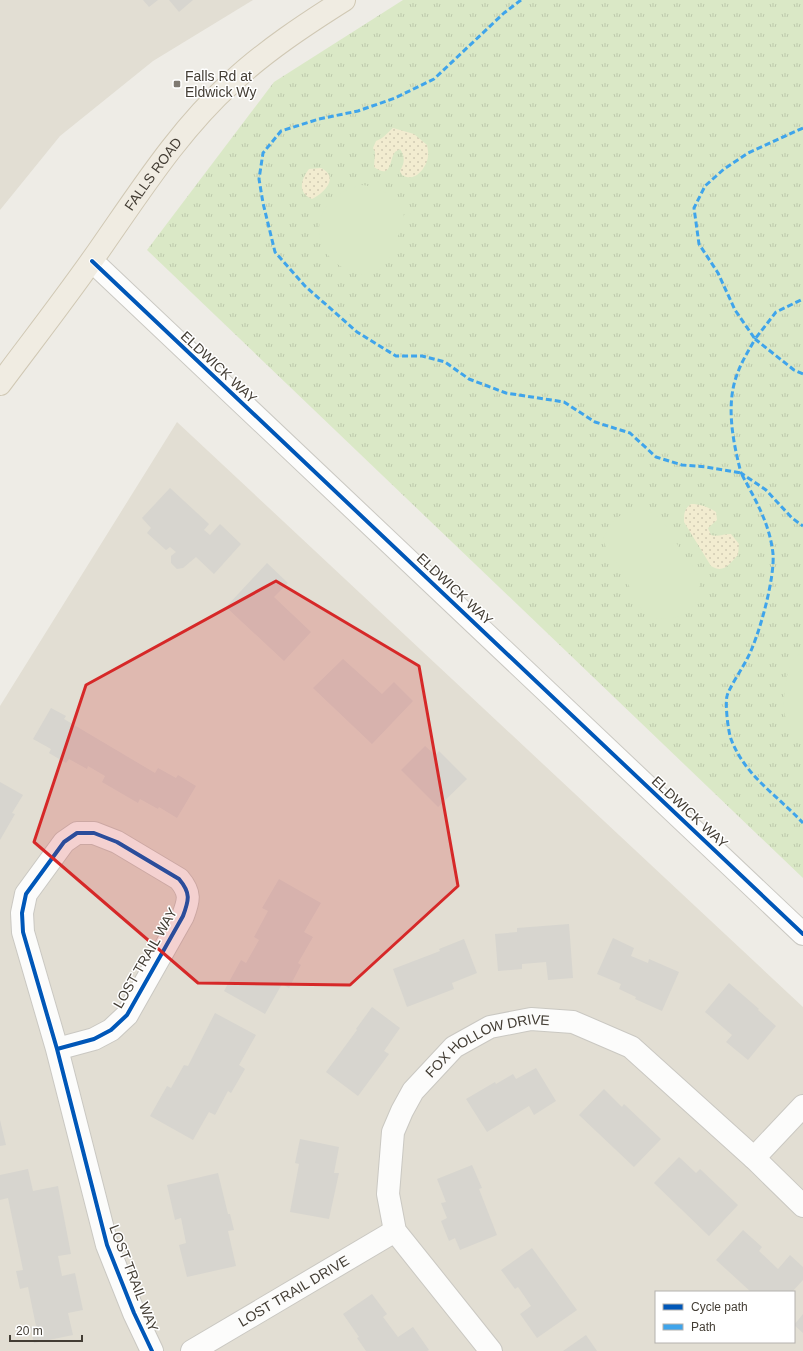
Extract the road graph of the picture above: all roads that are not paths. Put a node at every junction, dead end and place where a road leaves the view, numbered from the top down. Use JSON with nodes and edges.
{"nodes":[{"id":1,"x":344,"y":0,"type":"edge"},
{"id":2,"x":92,"y":261,"type":"junction"},
{"id":3,"x":0,"y":384,"type":"edge"},
{"id":4,"x":803,"y":934,"type":"edge"},
{"id":5,"x":57,"y":1049,"type":"junction"},
{"id":6,"x":803,"y":1106,"type":"edge"},
{"id":7,"x":754,"y":1158,"type":"junction"},
{"id":8,"x":803,"y":1206,"type":"edge"},
{"id":9,"x":394,"y":1231,"type":"junction"},
{"id":10,"x":152,"y":1351,"type":"edge"},
{"id":11,"x":192,"y":1351,"type":"edge"},
{"id":12,"x":491,"y":1351,"type":"edge"}],
"edges":[{"from":1,"to":2,"type":"main road","name":"FALLS ROAD"},
{"from":2,"to":3,"type":"main road","name":"FALLS ROAD"},
{"from":2,"to":4,"type":"street","name":"ELDWICK WAY"},
{"from":5,"to":5,"type":"street","name":"LOST TRAIL WAY"},
{"from":5,"to":10,"type":"street","name":"LOST TRAIL WAY"},
{"from":6,"to":7,"type":"street"},
{"from":7,"to":8,"type":"street","name":"FOX HOLLOW DRIVE"},
{"from":7,"to":9,"type":"street","name":"FOX HOLLOW DRIVE"},
{"from":9,"to":11,"type":"street","name":"LOST TRAIL DRIVE"},
{"from":9,"to":12,"type":"street","name":"FOX HOLLOW DRIVE"}]}
